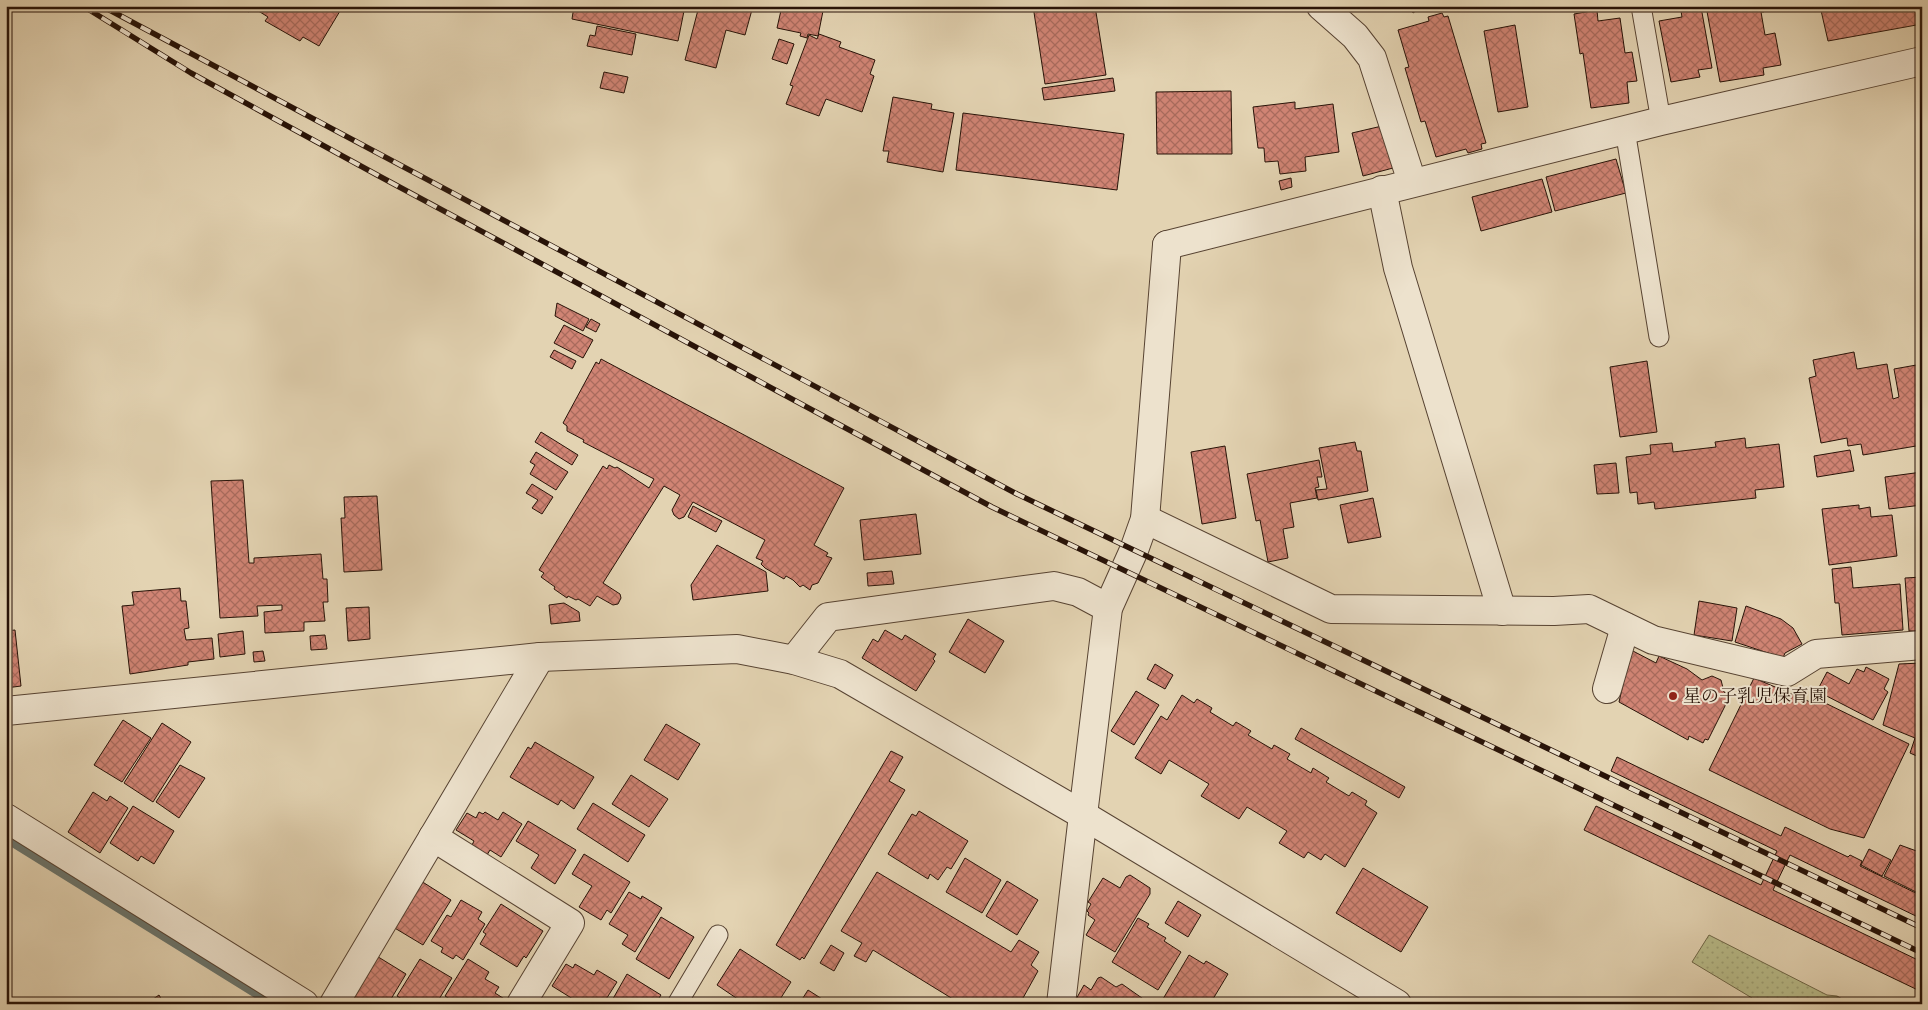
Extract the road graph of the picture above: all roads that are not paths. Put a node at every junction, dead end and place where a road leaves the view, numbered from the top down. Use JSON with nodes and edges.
{"nodes":[{"id":1,"x":1321,"y":6,"type":"edge"},
{"id":2,"x":1641,"y":6,"type":"edge"},
{"id":3,"x":1922,"y":62,"type":"edge"},
{"id":4,"x":1661,"y":121,"type":"junction"},
{"id":5,"x":1625,"y":130,"type":"junction"},
{"id":6,"x":1412,"y":182,"type":"junction"},
{"id":7,"x":1382,"y":190,"type":"junction"},
{"id":8,"x":1659,"y":337,"type":"dead end"},
{"id":9,"x":1145,"y":519,"type":"junction"},
{"id":10,"x":1108,"y":608,"type":"junction"},
{"id":11,"x":1502,"y":611,"type":"junction"},
{"id":12,"x":1625,"y":627,"type":"junction"},
{"id":13,"x":1922,"y":645,"type":"edge"},
{"id":14,"x":540,"y":657,"type":"junction"},
{"id":15,"x":794,"y":660,"type":"junction"},
{"id":16,"x":1608,"y":689,"type":"dead end"},
{"id":17,"x":6,"y":711,"type":"edge"},
{"id":18,"x":1083,"y":815,"type":"junction"},
{"id":19,"x":6,"y":818,"type":"edge"},
{"id":20,"x":433,"y":837,"type":"junction"},
{"id":21,"x":718,"y":935,"type":"dead end"},
{"id":22,"x":304,"y":1004,"type":"edge"},
{"id":23,"x":334,"y":1004,"type":"edge"},
{"id":24,"x":521,"y":1004,"type":"edge"},
{"id":25,"x":677,"y":1004,"type":"edge"},
{"id":26,"x":1060,"y":1004,"type":"edge"},
{"id":27,"x":1396,"y":1004,"type":"edge"}],
"edges":[{"from":1,"to":6,"type":"street"},
{"from":2,"to":4,"type":"lane"},
{"from":3,"to":4,"type":"street"},
{"from":4,"to":5,"type":"street"},
{"from":5,"to":6,"type":"street"},
{"from":5,"to":8,"type":"lane"},
{"from":6,"to":7,"type":"street"},
{"from":7,"to":9,"type":"street"},
{"from":7,"to":11,"type":"street"},
{"from":9,"to":10,"type":"street"},
{"from":9,"to":11,"type":"street"},
{"from":10,"to":15,"type":"street"},
{"from":10,"to":18,"type":"street"},
{"from":11,"to":12,"type":"street"},
{"from":12,"to":13,"type":"street"},
{"from":12,"to":16,"type":"street"},
{"from":14,"to":15,"type":"street"},
{"from":14,"to":17,"type":"street"},
{"from":14,"to":20,"type":"street"},
{"from":15,"to":18,"type":"street"},
{"from":18,"to":26,"type":"street"},
{"from":18,"to":27,"type":"street"},
{"from":19,"to":22,"type":"street"},
{"from":20,"to":23,"type":"street"},
{"from":20,"to":24,"type":"street"},
{"from":21,"to":25,"type":"lane"}]}
